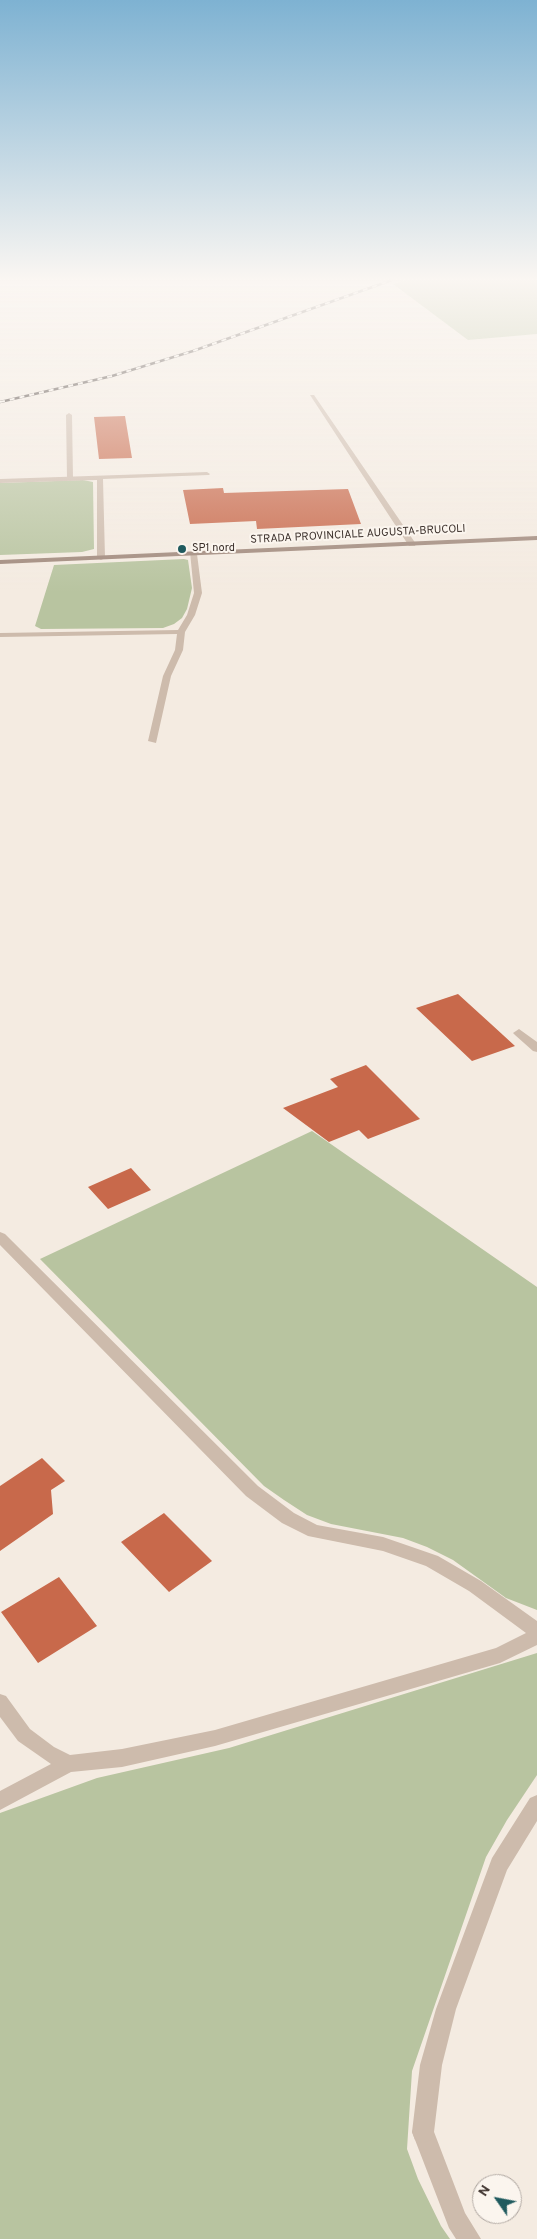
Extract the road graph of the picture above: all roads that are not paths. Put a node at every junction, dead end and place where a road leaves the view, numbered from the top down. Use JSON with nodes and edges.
{"nodes":[{"id":1,"x":312,"y":396,"type":"dead end"},
{"id":2,"x":69,"y":414,"type":"dead end"},
{"id":3,"x":208,"y":474,"type":"dead end"},
{"id":4,"x":100,"y":478,"type":"junction"},
{"id":5,"x":70,"y":479,"type":"junction"},
{"id":6,"x":0,"y":481,"type":"edge"},
{"id":7,"x":537,"y":538,"type":"edge"},
{"id":8,"x":412,"y":544,"type":"junction"},
{"id":9,"x":193,"y":554,"type":"junction"},
{"id":10,"x":102,"y":558,"type":"junction"},
{"id":11,"x":0,"y":562,"type":"edge"},
{"id":12,"x":181,"y":632,"type":"junction"},
{"id":13,"x":0,"y":635,"type":"edge"},
{"id":14,"x":153,"y":741,"type":"dead end"},
{"id":15,"x":519,"y":1033,"type":"dead end"},
{"id":16,"x":537,"y":1048,"type":"edge"},
{"id":17,"x":0,"y":1237,"type":"edge"},
{"id":18,"x":537,"y":1631,"type":"edge"},
{"id":19,"x":537,"y":1636,"type":"edge"},
{"id":20,"x":0,"y":1702,"type":"edge"},
{"id":21,"x":69,"y":1764,"type":"junction"},
{"id":22,"x":0,"y":1801,"type":"edge"},
{"id":23,"x":537,"y":1804,"type":"edge"},
{"id":24,"x":470,"y":2239,"type":"edge"}],
"edges":[{"from":1,"to":8,"type":"street"},
{"from":2,"to":5,"type":"street"},
{"from":3,"to":4,"type":"street"},
{"from":4,"to":5,"type":"street"},
{"from":4,"to":10,"type":"street"},
{"from":5,"to":6,"type":"street"},
{"from":7,"to":8,"type":"main road","name":"STRADA PROVINCIALE AUGUSTA-BRUCOLI"},
{"from":8,"to":9,"type":"main road","name":"STRADA PROVINCIALE AUGUSTA-BRUCOLI"},
{"from":9,"to":10,"type":"main road","name":"STRADA PROVINCIALE AUGUSTA-BRUCOLI"},
{"from":9,"to":12,"type":"street"},
{"from":10,"to":11,"type":"main road","name":"STRADA PROVINCIALE AUGUSTA-BRUCOLI"},
{"from":12,"to":13,"type":"street"},
{"from":12,"to":14,"type":"street"},
{"from":15,"to":16,"type":"street"},
{"from":17,"to":18,"type":"street"},
{"from":19,"to":21,"type":"street"},
{"from":20,"to":21,"type":"street"},
{"from":21,"to":22,"type":"street"},
{"from":23,"to":24,"type":"street"}]}
